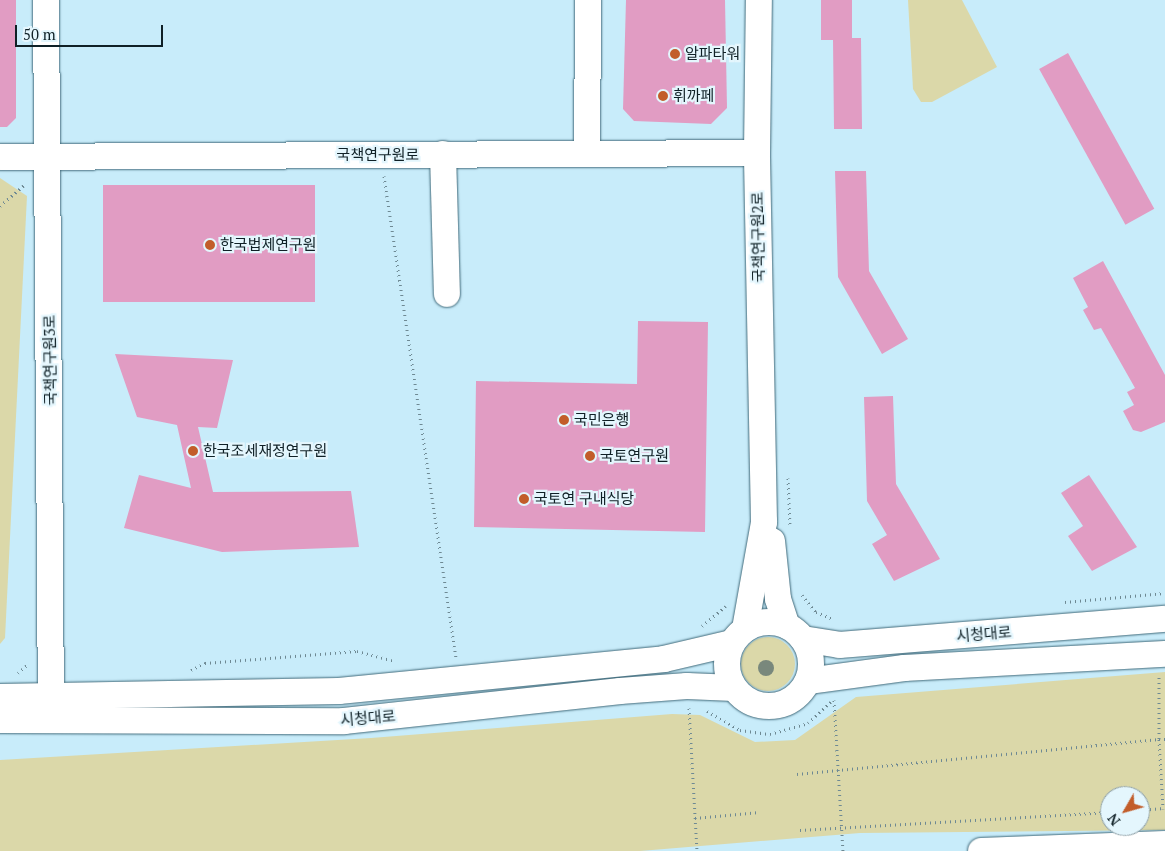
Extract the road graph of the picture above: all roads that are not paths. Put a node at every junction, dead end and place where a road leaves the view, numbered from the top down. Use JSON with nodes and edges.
{"nodes":[{"id":1,"x":46,"y":0,"type":"edge"},
{"id":2,"x":588,"y":0,"type":"edge"},
{"id":3,"x":759,"y":0,"type":"edge"},
{"id":4,"x":757,"y":153,"type":"junction"},
{"id":5,"x":443,"y":154,"type":"junction"},
{"id":6,"x":587,"y":154,"type":"junction"},
{"id":7,"x":0,"y":156,"type":"edge"},
{"id":8,"x":48,"y":156,"type":"junction"},
{"id":9,"x":447,"y":294,"type":"dead end"},
{"id":10,"x":775,"y":473,"type":"junction"},
{"id":11,"x":1165,"y":619,"type":"edge"},
{"id":12,"x":795,"y":632,"type":"junction"},
{"id":13,"x":739,"y":636,"type":"junction"},
{"id":14,"x":1162,"y":663,"type":"edge"},
{"id":15,"x":808,"y":681,"type":"junction"},
{"id":16,"x":734,"y":688,"type":"junction"},
{"id":17,"x":0,"y":697,"type":"edge"},
{"id":18,"x":52,"y":708,"type":"junction"},
{"id":19,"x":0,"y":720,"type":"edge"},
{"id":20,"x":1165,"y":844,"type":"edge"},
{"id":21,"x":981,"y":851,"type":"edge"}],
"edges":[{"from":1,"to":8,"type":"street","name":"국책연구원3로"},
{"from":2,"to":6,"type":"street"},
{"from":3,"to":4,"type":"street","name":"국책연구원2로"},
{"from":4,"to":6,"type":"street","name":"국책연구원로"},
{"from":4,"to":10,"type":"street","name":"국책연구원2로"},
{"from":5,"to":6,"type":"street","name":"국책연구원로"},
{"from":5,"to":8,"type":"street","name":"국책연구원로"},
{"from":5,"to":9,"type":"street"},
{"from":7,"to":8,"type":"street","name":"국책연구원로"},
{"from":8,"to":18,"type":"street","name":"국책연구원3로"},
{"from":10,"to":12,"type":"street"},
{"from":10,"to":13,"type":"street"},
{"from":11,"to":12,"type":"street","name":"시청대로"},
{"from":12,"to":13,"type":"street"},
{"from":12,"to":15,"type":"street"},
{"from":13,"to":16,"type":"street"},
{"from":13,"to":18,"type":"street","name":"시청대로"},
{"from":14,"to":15,"type":"street","name":"시청대로"},
{"from":15,"to":16,"type":"street"},
{"from":16,"to":18,"type":"street","name":"시청대로"},
{"from":17,"to":18,"type":"street","name":"시청대로"},
{"from":18,"to":19,"type":"street","name":"시청대로"},
{"from":20,"to":21,"type":"street"}]}
